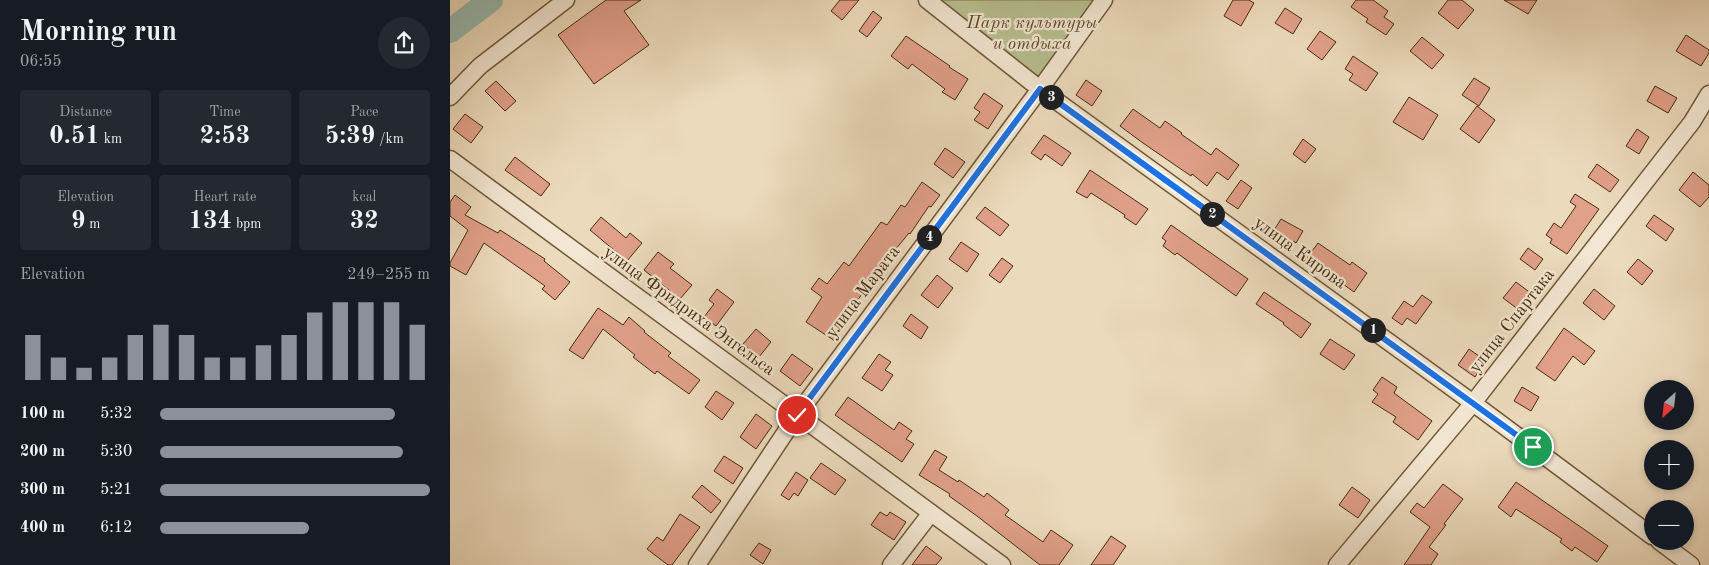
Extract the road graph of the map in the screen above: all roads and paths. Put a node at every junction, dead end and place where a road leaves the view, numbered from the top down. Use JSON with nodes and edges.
{"nodes":[{"id":1,"x":566,"y":0,"type":"edge"},
{"id":2,"x":926,"y":0,"type":"edge"},
{"id":3,"x":1104,"y":0,"type":"edge"},
{"id":4,"x":1040,"y":89,"type":"junction"},
{"id":5,"x":1709,"y":94,"type":"edge"},
{"id":6,"x":450,"y":97,"type":"edge"},
{"id":7,"x":450,"y":159,"type":"edge"},
{"id":8,"x":1473,"y":403,"type":"junction"},
{"id":9,"x":797,"y":415,"type":"junction"},
{"id":10,"x":931,"y":513,"type":"junction"},
{"id":11,"x":1644,"y":530,"type":"edge"},
{"id":12,"x":1672,"y":550,"type":"edge"},
{"id":13,"x":697,"y":565,"type":"edge"},
{"id":14,"x":891,"y":565,"type":"edge"},
{"id":15,"x":1002,"y":565,"type":"edge"},
{"id":16,"x":1337,"y":565,"type":"edge"},
{"id":17,"x":1691,"y":565,"type":"edge"}],
"edges":[{"from":1,"to":6,"type":"street"},
{"from":2,"to":4,"type":"street","name":"улица Кирова"},
{"from":3,"to":4,"type":"street","name":"улица Марата"},
{"from":4,"to":8,"type":"street","name":"улица Кирова"},
{"from":4,"to":9,"type":"street","name":"улица Марата"},
{"from":5,"to":8,"type":"street","name":"улица Спартака"},
{"from":7,"to":9,"type":"street","name":"улица Фридриха Энгельса"},
{"from":8,"to":11,"type":"street","name":"улица Кирова"},
{"from":8,"to":16,"type":"street","name":"улица Спартака"},
{"from":9,"to":10,"type":"street","name":"улица Фридриха Энгельса"},
{"from":9,"to":13,"type":"street","name":"улица Марата"},
{"from":10,"to":14,"type":"street"},
{"from":10,"to":15,"type":"street","name":"улица Фридриха Энгельса"},
{"from":12,"to":17,"type":"street"}]}
